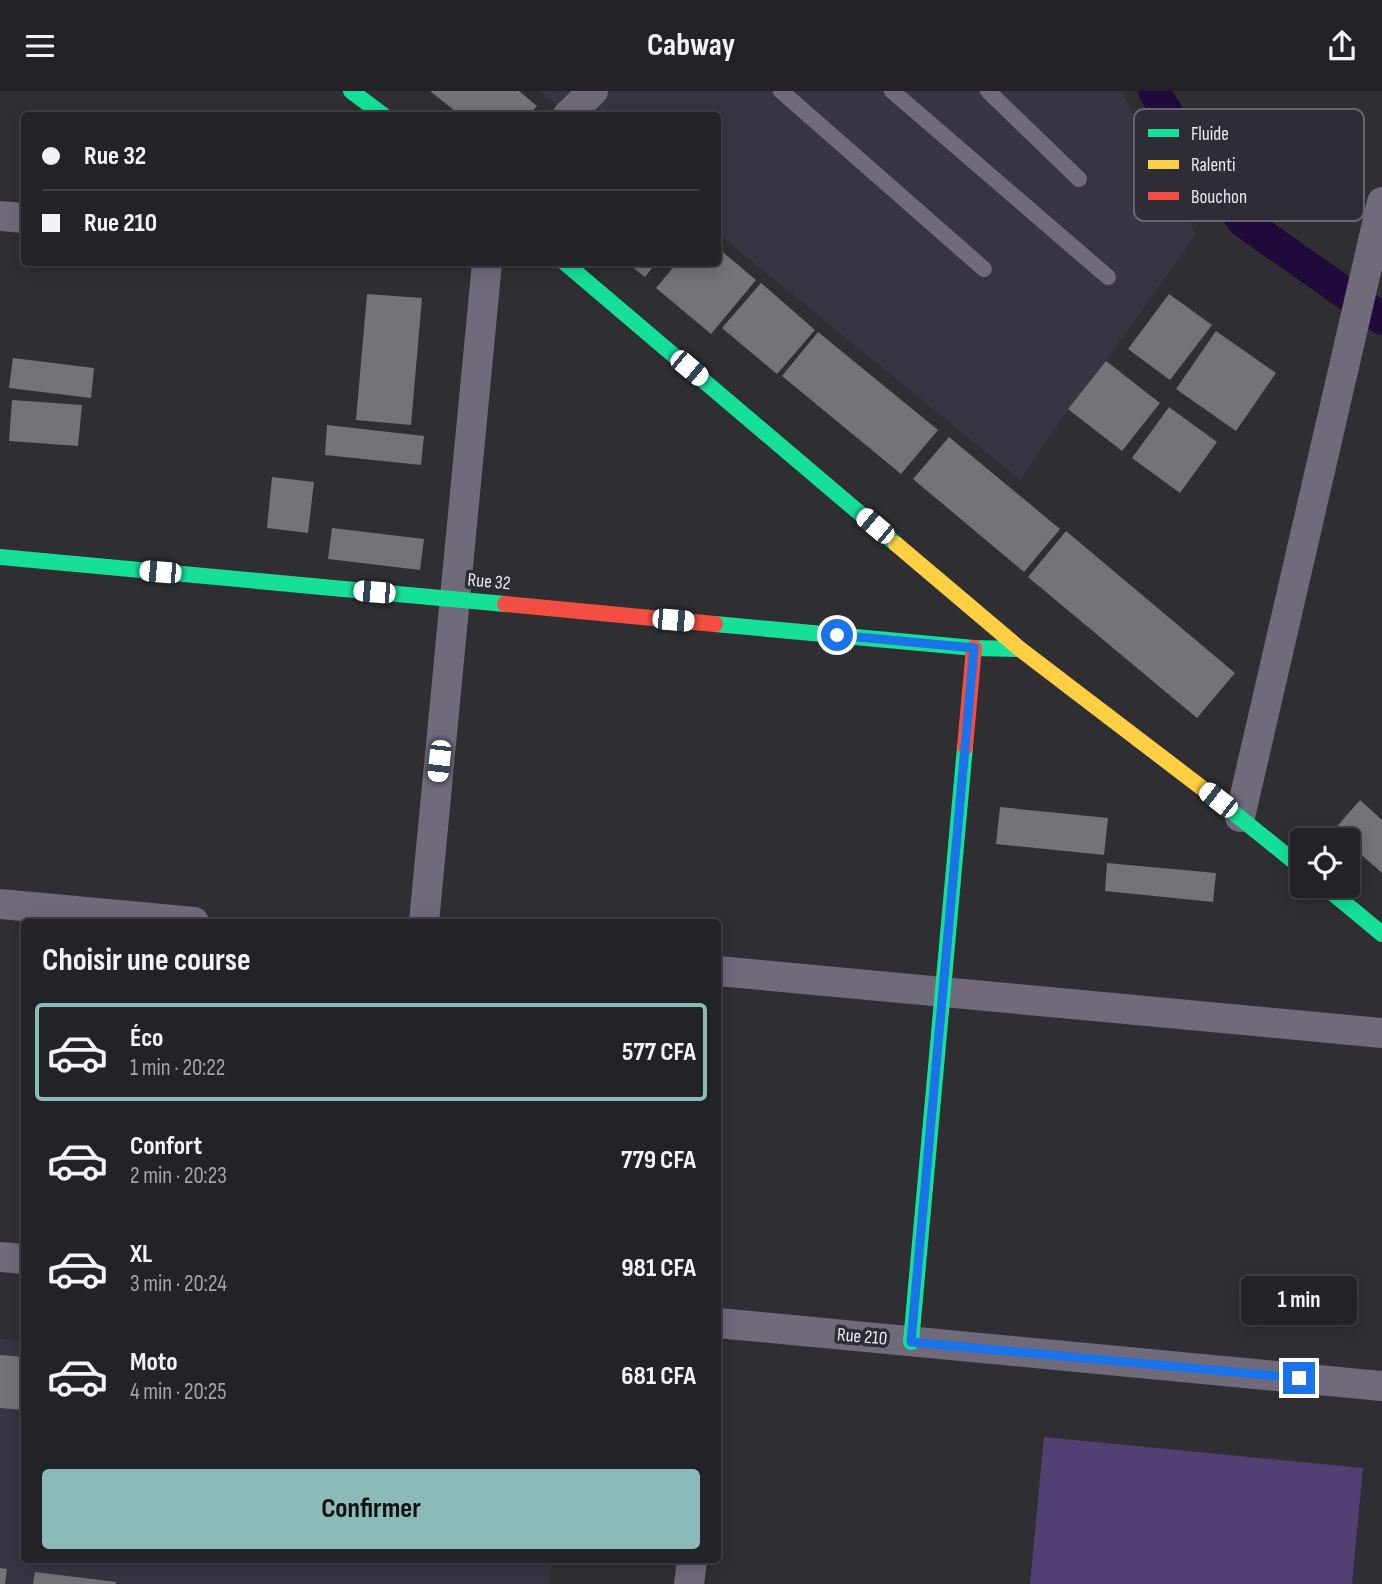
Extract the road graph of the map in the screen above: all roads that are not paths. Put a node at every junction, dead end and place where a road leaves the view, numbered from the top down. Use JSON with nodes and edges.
{"nodes":[{"id":1,"x":351,"y":91,"type":"edge"},
{"id":2,"x":593,"y":91,"type":"edge"},
{"id":3,"x":781,"y":91,"type":"edge"},
{"id":4,"x":892,"y":91,"type":"edge"},
{"id":5,"x":988,"y":91,"type":"edge"},
{"id":6,"x":379,"y":112,"type":"edge"},
{"id":7,"x":571,"y":112,"type":"edge"},
{"id":8,"x":1079,"y":179,"type":"dead end"},
{"id":9,"x":1382,"y":202,"type":"edge"},
{"id":10,"x":0,"y":216,"type":"edge"},
{"id":11,"x":21,"y":218,"type":"edge"},
{"id":12,"x":487,"y":266,"type":"edge"},
{"id":13,"x":569,"y":266,"type":"edge"},
{"id":14,"x":984,"y":269,"type":"dead end"},
{"id":15,"x":1108,"y":277,"type":"dead end"},
{"id":16,"x":0,"y":557,"type":"edge"},
{"id":17,"x":455,"y":599,"type":"junction"},
{"id":18,"x":974,"y":648,"type":"junction"},
{"id":19,"x":1020,"y":649,"type":"junction"},
{"id":20,"x":1240,"y":817,"type":"junction"},
{"id":21,"x":1290,"y":858,"type":"edge"},
{"id":22,"x":1339,"y":898,"type":"edge"},
{"id":23,"x":0,"y":904,"type":"edge"},
{"id":24,"x":162,"y":919,"type":"edge"},
{"id":25,"x":424,"y":919,"type":"edge"},
{"id":26,"x":1382,"y":934,"type":"edge"},
{"id":27,"x":721,"y":971,"type":"edge"},
{"id":28,"x":943,"y":992,"type":"junction"},
{"id":29,"x":1382,"y":1033,"type":"edge"},
{"id":30,"x":0,"y":1257,"type":"edge"},
{"id":31,"x":21,"y":1259,"type":"edge"},
{"id":32,"x":721,"y":1324,"type":"edge"},
{"id":33,"x":911,"y":1342,"type":"junction"},
{"id":34,"x":1382,"y":1385,"type":"edge"}],
"edges":[{"from":1,"to":6,"type":"street"},
{"from":2,"to":7,"type":"street"},
{"from":3,"to":14,"type":"lane"},
{"from":4,"to":15,"type":"lane"},
{"from":5,"to":8,"type":"lane"},
{"from":9,"to":20,"type":"street"},
{"from":10,"to":11,"type":"street"},
{"from":12,"to":17,"type":"street"},
{"from":13,"to":19,"type":"street"},
{"from":16,"to":17,"type":"street","name":"Rue 32"},
{"from":17,"to":18,"type":"street","name":"Rue 32"},
{"from":17,"to":25,"type":"street"},
{"from":18,"to":19,"type":"street","name":"Rue 32"},
{"from":18,"to":28,"type":"street"},
{"from":19,"to":20,"type":"street"},
{"from":20,"to":21,"type":"street"},
{"from":22,"to":26,"type":"street"},
{"from":23,"to":24,"type":"street"},
{"from":27,"to":28,"type":"street"},
{"from":28,"to":29,"type":"street"},
{"from":28,"to":33,"type":"street"},
{"from":30,"to":31,"type":"street"},
{"from":32,"to":33,"type":"street","name":"Rue 210"},
{"from":33,"to":34,"type":"street","name":"Rue 210"}]}
